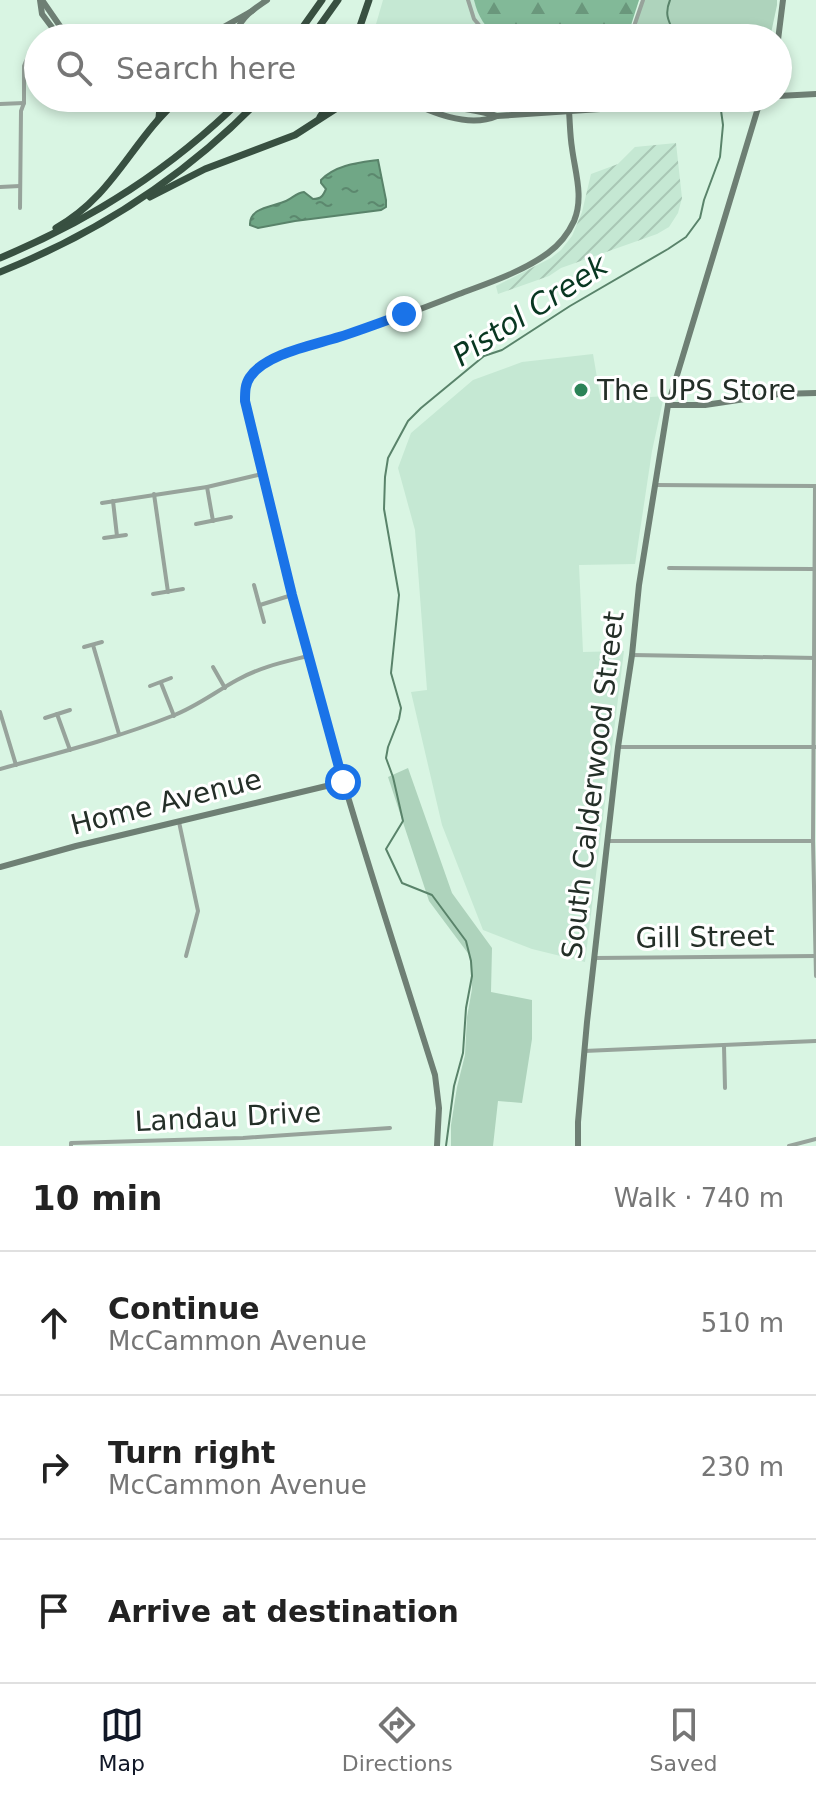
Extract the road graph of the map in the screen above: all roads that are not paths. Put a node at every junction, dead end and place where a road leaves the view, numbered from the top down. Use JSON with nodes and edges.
{"nodes":[{"id":1,"x":41,"y":0,"type":"edge"},
{"id":2,"x":267,"y":0,"type":"edge"},
{"id":3,"x":322,"y":0,"type":"edge"},
{"id":4,"x":338,"y":0,"type":"edge"},
{"id":5,"x":369,"y":0,"type":"edge"},
{"id":6,"x":468,"y":0,"type":"edge"},
{"id":7,"x":643,"y":0,"type":"edge"},
{"id":8,"x":783,"y":0,"type":"edge"},
{"id":9,"x":252,"y":11,"type":"junction"},
{"id":10,"x":53,"y":24,"type":"edge"},
{"id":11,"x":229,"y":24,"type":"edge"},
{"id":12,"x":239,"y":24,"type":"edge"},
{"id":13,"x":305,"y":24,"type":"edge"},
{"id":14,"x":321,"y":24,"type":"edge"},
{"id":15,"x":362,"y":24,"type":"edge"},
{"id":16,"x":478,"y":24,"type":"edge"},
{"id":17,"x":635,"y":24,"type":"edge"},
{"id":18,"x":780,"y":24,"type":"edge"},
{"id":19,"x":24,"y":66,"type":"edge"},
{"id":20,"x":816,"y":94,"type":"edge"},
{"id":21,"x":792,"y":95,"type":"edge"},
{"id":22,"x":24,"y":103,"type":"junction"},
{"id":23,"x":0,"y":104,"type":"edge"},
{"id":24,"x":160,"y":112,"type":"edge"},
{"id":25,"x":165,"y":112,"type":"edge"},
{"id":26,"x":228,"y":112,"type":"edge"},
{"id":27,"x":246,"y":112,"type":"edge"},
{"id":28,"x":322,"y":112,"type":"edge"},
{"id":29,"x":331,"y":112,"type":"edge"},
{"id":30,"x":445,"y":112,"type":"edge"},
{"id":31,"x":555,"y":112,"type":"edge"},
{"id":32,"x":569,"y":112,"type":"edge"},
{"id":33,"x":758,"y":112,"type":"edge"},
{"id":34,"x":159,"y":118,"type":"junction"},
{"id":35,"x":310,"y":126,"type":"junction"},
{"id":36,"x":20,"y":186,"type":"junction"},
{"id":37,"x":0,"y":187,"type":"edge"},
{"id":38,"x":141,"y":201,"type":"junction"},
{"id":39,"x":20,"y":208,"type":"dead end"},
{"id":40,"x":38,"y":242,"type":"junction"},
{"id":41,"x":0,"y":258,"type":"edge"},
{"id":42,"x":0,"y":272,"type":"edge"},
{"id":43,"x":816,"y":393,"type":"edge"},
{"id":44,"x":668,"y":405,"type":"junction"},
{"id":45,"x":262,"y":474,"type":"junction"},
{"id":46,"x":655,"y":485,"type":"junction"},
{"id":47,"x":816,"y":486,"type":"edge"},
{"id":48,"x":207,"y":487,"type":"junction"},
{"id":49,"x":154,"y":494,"type":"junction"},
{"id":50,"x":113,"y":501,"type":"junction"},
{"id":51,"x":102,"y":503,"type":"dead end"},
{"id":52,"x":231,"y":517,"type":"dead end"},
{"id":53,"x":213,"y":521,"type":"junction"},
{"id":54,"x":196,"y":524,"type":"dead end"},
{"id":55,"x":126,"y":535,"type":"dead end"},
{"id":56,"x":117,"y":536,"type":"junction"},
{"id":57,"x":104,"y":538,"type":"dead end"},
{"id":58,"x":669,"y":568,"type":"dead end"},
{"id":59,"x":815,"y":569,"type":"edge"},
{"id":60,"x":254,"y":585,"type":"dead end"},
{"id":61,"x":183,"y":589,"type":"dead end"},
{"id":62,"x":168,"y":592,"type":"junction"},
{"id":63,"x":153,"y":594,"type":"dead end"},
{"id":64,"x":292,"y":595,"type":"junction"},
{"id":65,"x":259,"y":605,"type":"junction"},
{"id":66,"x":264,"y":622,"type":"dead end"},
{"id":67,"x":102,"y":642,"type":"dead end"},
{"id":68,"x":93,"y":645,"type":"junction"},
{"id":69,"x":84,"y":647,"type":"dead end"},
{"id":70,"x":632,"y":655,"type":"junction"},
{"id":71,"x":308,"y":656,"type":"junction"},
{"id":72,"x":816,"y":658,"type":"edge"},
{"id":73,"x":213,"y":667,"type":"dead end"},
{"id":74,"x":171,"y":678,"type":"dead end"},
{"id":75,"x":161,"y":683,"type":"junction"},
{"id":76,"x":150,"y":686,"type":"dead end"},
{"id":77,"x":225,"y":688,"type":"junction"},
{"id":78,"x":70,"y":710,"type":"dead end"},
{"id":79,"x":0,"y":712,"type":"edge"},
{"id":80,"x":57,"y":714,"type":"junction"},
{"id":81,"x":174,"y":716,"type":"junction"},
{"id":82,"x":45,"y":718,"type":"dead end"},
{"id":83,"x":119,"y":734,"type":"junction"},
{"id":84,"x":618,"y":747,"type":"junction"},
{"id":85,"x":815,"y":747,"type":"edge"},
{"id":86,"x":70,"y":750,"type":"junction"},
{"id":87,"x":16,"y":765,"type":"junction"},
{"id":88,"x":0,"y":769,"type":"edge"},
{"id":89,"x":343,"y":782,"type":"junction"},
{"id":90,"x":179,"y":822,"type":"junction"},
{"id":91,"x":608,"y":841,"type":"junction"},
{"id":92,"x":815,"y":841,"type":"edge"},
{"id":93,"x":0,"y":867,"type":"edge"},
{"id":94,"x":186,"y":956,"type":"dead end"},
{"id":95,"x":816,"y":956,"type":"edge"},
{"id":96,"x":595,"y":958,"type":"junction"},
{"id":97,"x":816,"y":976,"type":"edge"},
{"id":98,"x":816,"y":1041,"type":"edge"},
{"id":99,"x":724,"y":1046,"type":"junction"},
{"id":100,"x":584,"y":1051,"type":"junction"},
{"id":101,"x":725,"y":1088,"type":"dead end"},
{"id":102,"x":390,"y":1128,"type":"dead end"},
{"id":103,"x":243,"y":1138,"type":"junction"},
{"id":104,"x":816,"y":1139,"type":"edge"},
{"id":105,"x":71,"y":1146,"type":"edge"},
{"id":106,"x":244,"y":1146,"type":"edge"},
{"id":107,"x":437,"y":1146,"type":"edge"},
{"id":108,"x":578,"y":1146,"type":"edge"},
{"id":109,"x":789,"y":1146,"type":"edge"}],
"edges":[{"from":1,"to":10,"type":"street"},
{"from":2,"to":9,"type":"street"},
{"from":3,"to":13,"type":"highway"},
{"from":4,"to":14,"type":"highway"},
{"from":5,"to":15,"type":"highway"},
{"from":6,"to":16,"type":"street"},
{"from":7,"to":17,"type":"street"},
{"from":8,"to":18,"type":"street"},
{"from":9,"to":11,"type":"street"},
{"from":9,"to":12,"type":"street"},
{"from":19,"to":22,"type":"street"},
{"from":20,"to":21,"type":"street"},
{"from":22,"to":23,"type":"street"},
{"from":22,"to":36,"type":"street"},
{"from":24,"to":34,"type":"highway"},
{"from":25,"to":34,"type":"highway"},
{"from":26,"to":40,"type":"highway"},
{"from":27,"to":38,"type":"highway"},
{"from":28,"to":35,"type":"highway"},
{"from":29,"to":35,"type":"highway"},
{"from":30,"to":31,"type":"street"},
{"from":32,"to":45,"type":"street"},
{"from":33,"to":44,"type":"street","name":"South Calderwood Street"},
{"from":34,"to":40,"type":"highway"},
{"from":35,"to":38,"type":"highway"},
{"from":36,"to":37,"type":"street"},
{"from":36,"to":39,"type":"street"},
{"from":38,"to":42,"type":"highway"},
{"from":40,"to":41,"type":"highway"},
{"from":43,"to":44,"type":"street"},
{"from":44,"to":46,"type":"street","name":"South Calderwood Street"},
{"from":45,"to":48,"type":"street"},
{"from":45,"to":64,"type":"street"},
{"from":46,"to":47,"type":"street"},
{"from":46,"to":70,"type":"street","name":"South Calderwood Street"},
{"from":47,"to":59,"type":"street"},
{"from":48,"to":49,"type":"street"},
{"from":48,"to":53,"type":"street"},
{"from":49,"to":50,"type":"street"},
{"from":49,"to":62,"type":"street"},
{"from":50,"to":51,"type":"street"},
{"from":50,"to":56,"type":"street"},
{"from":52,"to":53,"type":"street"},
{"from":53,"to":54,"type":"street"},
{"from":55,"to":56,"type":"street"},
{"from":56,"to":57,"type":"street"},
{"from":58,"to":59,"type":"street"},
{"from":59,"to":72,"type":"street"},
{"from":60,"to":65,"type":"street"},
{"from":61,"to":62,"type":"street"},
{"from":62,"to":63,"type":"street"},
{"from":64,"to":65,"type":"street"},
{"from":64,"to":71,"type":"street"},
{"from":65,"to":66,"type":"street"},
{"from":67,"to":68,"type":"street"},
{"from":68,"to":69,"type":"street"},
{"from":68,"to":83,"type":"street"},
{"from":70,"to":72,"type":"street"},
{"from":70,"to":84,"type":"street","name":"South Calderwood Street"},
{"from":71,"to":77,"type":"street"},
{"from":71,"to":89,"type":"street"},
{"from":72,"to":85,"type":"street"},
{"from":73,"to":77,"type":"street"},
{"from":74,"to":75,"type":"street"},
{"from":75,"to":76,"type":"street"},
{"from":75,"to":81,"type":"street"},
{"from":77,"to":81,"type":"street"},
{"from":78,"to":80,"type":"street"},
{"from":79,"to":87,"type":"street"},
{"from":80,"to":82,"type":"street"},
{"from":80,"to":86,"type":"street"},
{"from":81,"to":83,"type":"street"},
{"from":83,"to":86,"type":"street"},
{"from":84,"to":85,"type":"street"},
{"from":84,"to":91,"type":"street","name":"South Calderwood Street"},
{"from":85,"to":92,"type":"street"},
{"from":86,"to":87,"type":"street"},
{"from":87,"to":88,"type":"street"},
{"from":89,"to":90,"type":"street","name":"Home Avenue"},
{"from":89,"to":107,"type":"street"},
{"from":90,"to":93,"type":"street","name":"Home Avenue"},
{"from":90,"to":94,"type":"street"},
{"from":91,"to":92,"type":"street"},
{"from":91,"to":96,"type":"street","name":"South Calderwood Street"},
{"from":92,"to":95,"type":"street"},
{"from":95,"to":96,"type":"street","name":"Gill Street"},
{"from":95,"to":97,"type":"street"},
{"from":96,"to":100,"type":"street","name":"South Calderwood Street"},
{"from":98,"to":99,"type":"street"},
{"from":99,"to":100,"type":"street"},
{"from":99,"to":101,"type":"street"},
{"from":100,"to":108,"type":"street","name":"South Calderwood Street"},
{"from":102,"to":103,"type":"street","name":"Landau Drive"},
{"from":103,"to":105,"type":"street","name":"Landau Drive"},
{"from":103,"to":106,"type":"street"},
{"from":104,"to":109,"type":"street"}]}
